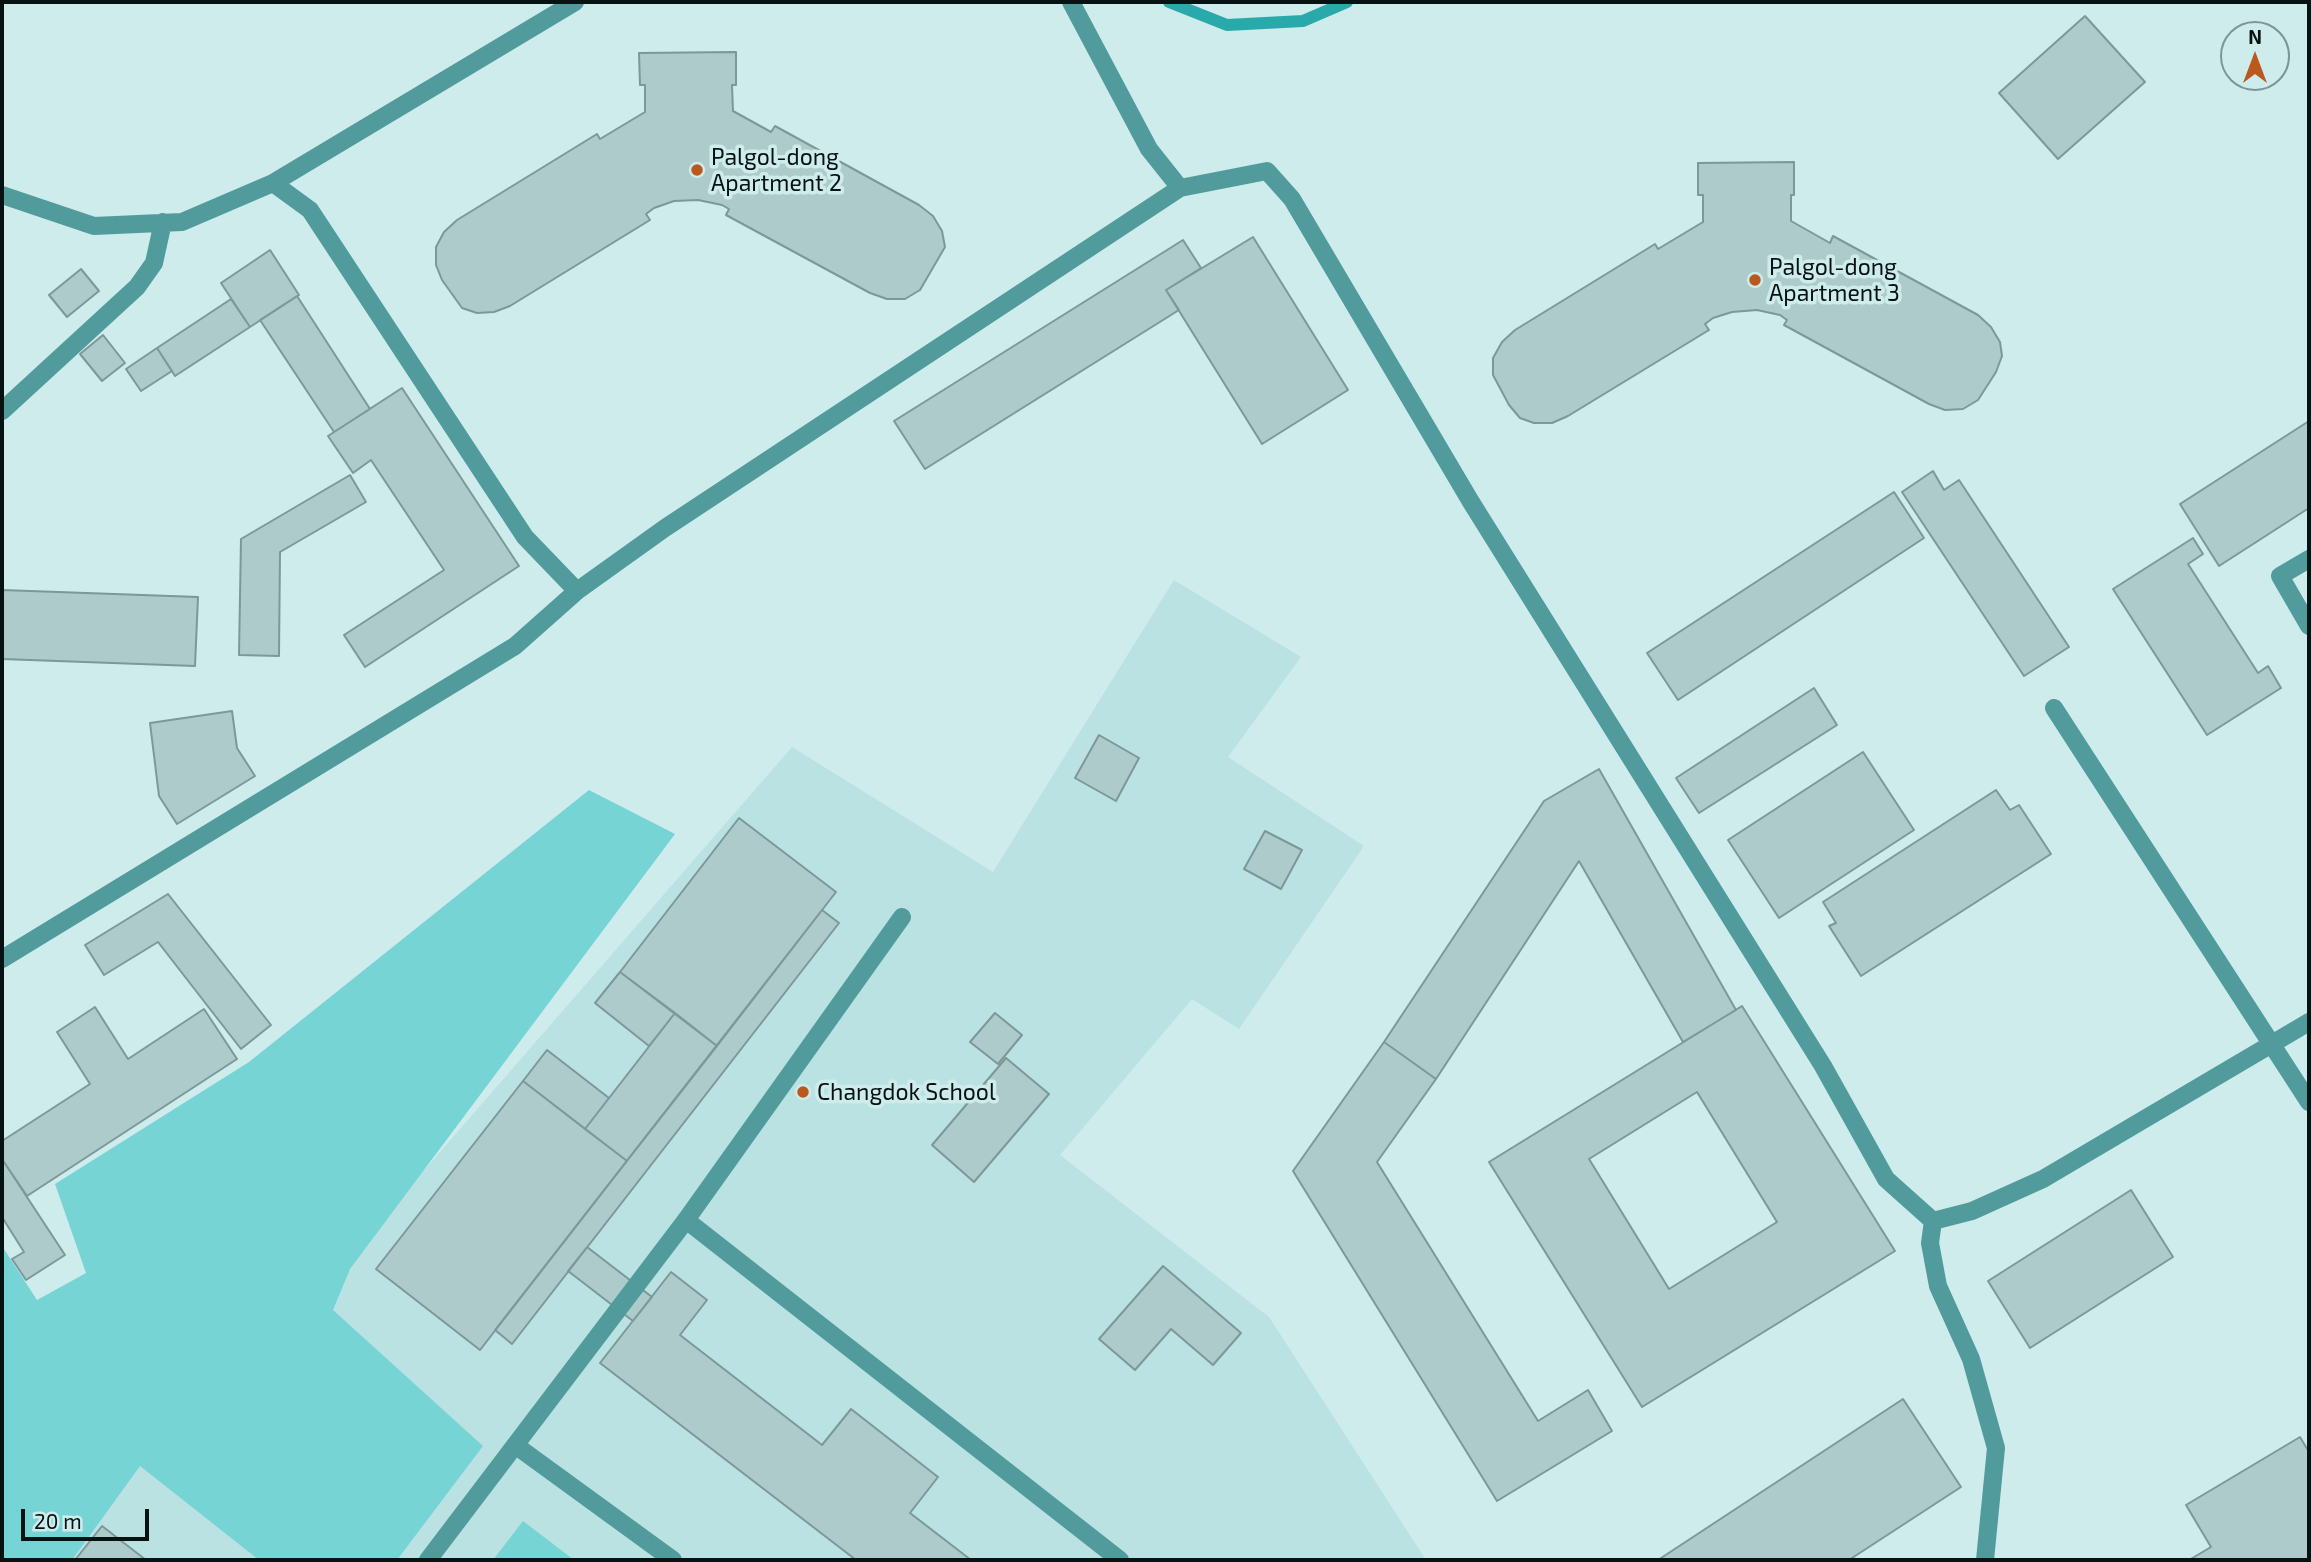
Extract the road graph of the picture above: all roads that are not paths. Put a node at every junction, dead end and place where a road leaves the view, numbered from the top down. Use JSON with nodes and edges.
{"nodes":[{"id":1,"x":575,"y":2,"type":"edge"},
{"id":2,"x":1070,"y":2,"type":"edge"},
{"id":3,"x":274,"y":183,"type":"junction"},
{"id":4,"x":1180,"y":188,"type":"junction"},
{"id":5,"x":2,"y":195,"type":"edge"},
{"id":6,"x":163,"y":222,"type":"junction"},
{"id":7,"x":2,"y":411,"type":"edge"},
{"id":8,"x":2309,"y":559,"type":"edge"},
{"id":9,"x":577,"y":591,"type":"junction"},
{"id":10,"x":2309,"y":626,"type":"edge"},
{"id":11,"x":2054,"y":708,"type":"dead end"},
{"id":12,"x":902,"y":917,"type":"dead end"},
{"id":13,"x":2,"y":959,"type":"edge"},
{"id":14,"x":2309,"y":1022,"type":"edge"},
{"id":15,"x":2270,"y":1043,"type":"junction"},
{"id":16,"x":2309,"y":1102,"type":"edge"},
{"id":17,"x":686,"y":1220,"type":"junction"},
{"id":18,"x":1933,"y":1221,"type":"junction"},
{"id":19,"x":515,"y":1445,"type":"junction"},
{"id":20,"x":428,"y":1560,"type":"edge"},
{"id":21,"x":673,"y":1560,"type":"edge"},
{"id":22,"x":1120,"y":1560,"type":"edge"},
{"id":23,"x":1985,"y":1560,"type":"edge"}],
"edges":[{"from":1,"to":3,"type":"street"},
{"from":2,"to":4,"type":"street"},
{"from":3,"to":6,"type":"street"},
{"from":3,"to":9,"type":"street"},
{"from":4,"to":9,"type":"street"},
{"from":4,"to":18,"type":"street"},
{"from":5,"to":6,"type":"street"},
{"from":6,"to":7,"type":"street"},
{"from":8,"to":10,"type":"street"},
{"from":9,"to":13,"type":"street"},
{"from":11,"to":15,"type":"street"},
{"from":12,"to":17,"type":"street"},
{"from":14,"to":15,"type":"street"},
{"from":15,"to":16,"type":"street"},
{"from":15,"to":18,"type":"street"},
{"from":17,"to":19,"type":"street"},
{"from":17,"to":22,"type":"street"},
{"from":18,"to":23,"type":"street"},
{"from":19,"to":20,"type":"street"},
{"from":19,"to":21,"type":"street"}]}
